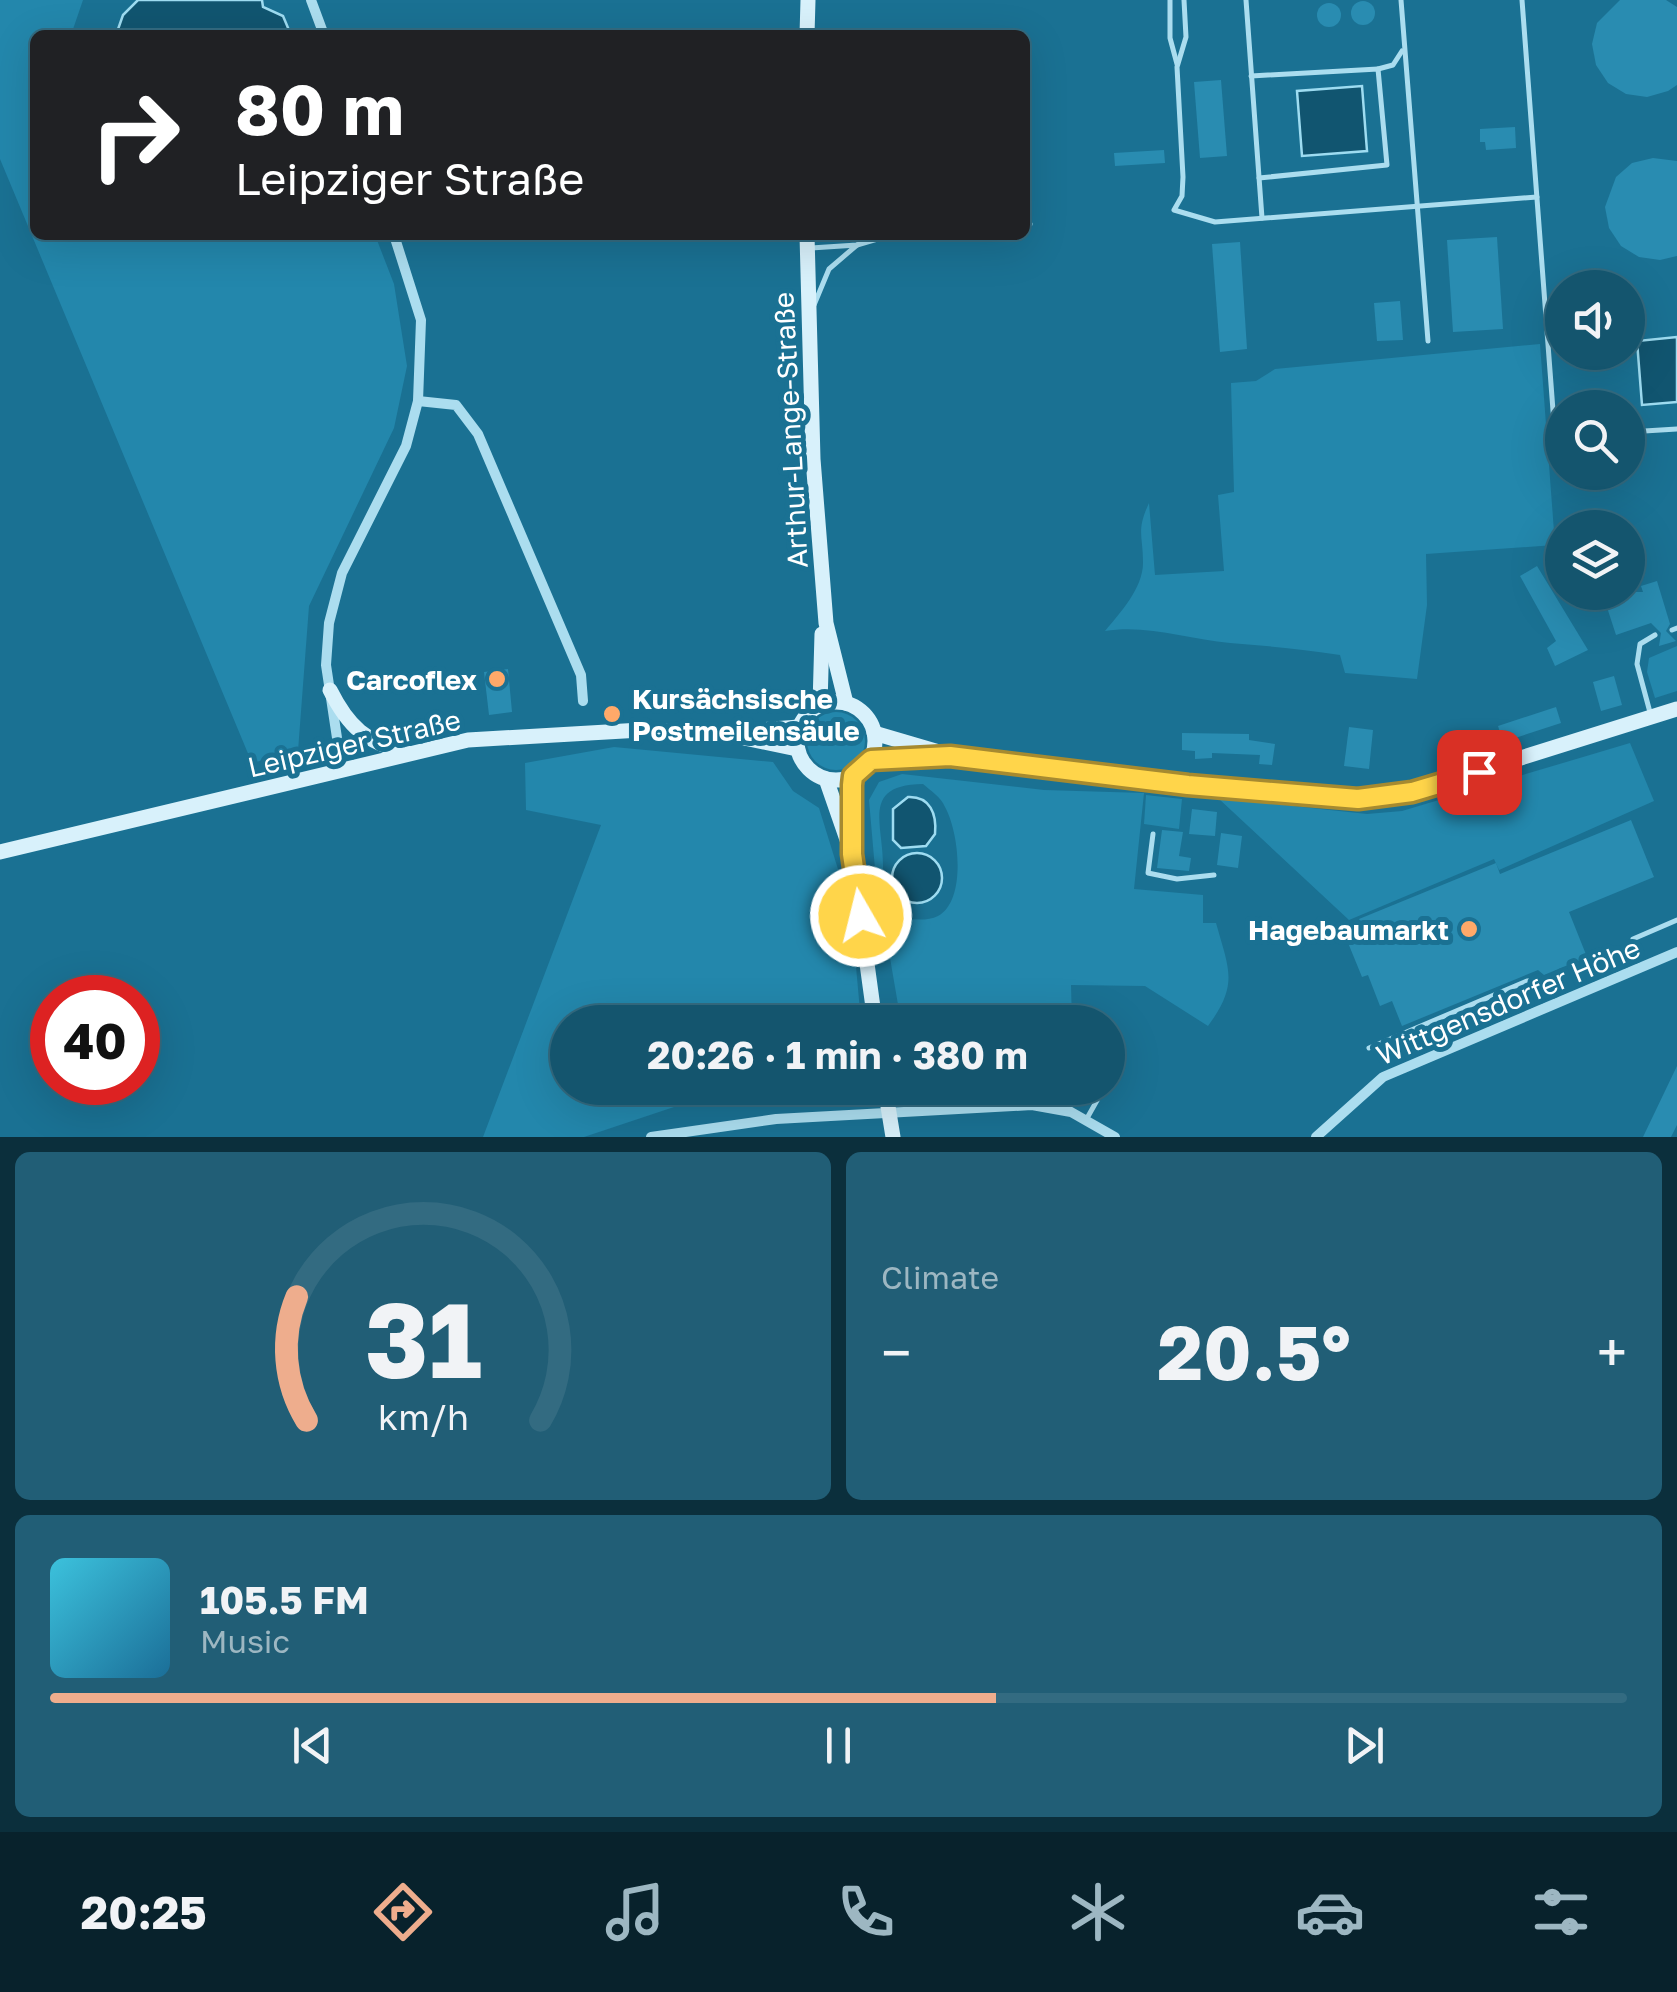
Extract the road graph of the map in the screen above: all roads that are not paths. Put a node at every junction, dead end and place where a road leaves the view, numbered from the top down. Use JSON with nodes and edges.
{"nodes":[{"id":1,"x":311,"y":0,"type":"edge"},
{"id":2,"x":808,"y":0,"type":"edge"},
{"id":3,"x":1170,"y":0,"type":"edge"},
{"id":4,"x":1184,"y":0,"type":"edge"},
{"id":5,"x":1246,"y":0,"type":"edge"},
{"id":6,"x":1401,"y":0,"type":"edge"},
{"id":7,"x":1522,"y":0,"type":"edge"},
{"id":8,"x":322,"y":30,"type":"edge"},
{"id":9,"x":807,"y":30,"type":"edge"},
{"id":10,"x":1404,"y":49,"type":"junction"},
{"id":11,"x":1177,"y":68,"type":"junction"},
{"id":12,"x":1378,"y":69,"type":"junction"},
{"id":13,"x":1251,"y":76,"type":"junction"},
{"id":14,"x":1259,"y":178,"type":"junction"},
{"id":15,"x":1537,"y":196,"type":"junction"},
{"id":16,"x":1416,"y":208,"type":"junction"},
{"id":17,"x":1262,"y":218,"type":"junction"},
{"id":18,"x":396,"y":240,"type":"edge"},
{"id":19,"x":870,"y":240,"type":"edge"},
{"id":20,"x":807,"y":242,"type":"edge"},
{"id":21,"x":857,"y":245,"type":"junction"},
{"id":22,"x":809,"y":318,"type":"junction"},
{"id":23,"x":1428,"y":341,"type":"dead end"},
{"id":24,"x":1552,"y":390,"type":"edge"},
{"id":25,"x":418,"y":400,"type":"junction"},
{"id":26,"x":1677,"y":429,"type":"edge"},
{"id":27,"x":1645,"y":431,"type":"edge"},
{"id":28,"x":826,"y":623,"type":"junction"},
{"id":29,"x":1655,"y":636,"type":"dead end"},
{"id":30,"x":330,"y":690,"type":"junction"},
{"id":31,"x":583,"y":701,"type":"dead end"},
{"id":32,"x":846,"y":703,"type":"junction"},
{"id":33,"x":820,"y":705,"type":"junction"},
{"id":34,"x":1677,"y":709,"type":"edge"},
{"id":35,"x":1652,"y":717,"type":"junction"},
{"id":36,"x":799,"y":727,"type":"junction"},
{"id":37,"x":874,"y":733,"type":"junction"},
{"id":38,"x":725,"y":734,"type":"junction"},
{"id":39,"x":797,"y":749,"type":"junction"},
{"id":40,"x":410,"y":753,"type":"junction"},
{"id":41,"x":950,"y":756,"type":"junction"},
{"id":42,"x":871,"y":760,"type":"junction"},
{"id":43,"x":342,"y":771,"type":"junction"},
{"id":44,"x":853,"y":776,"type":"junction"},
{"id":45,"x":826,"y":779,"type":"junction"},
{"id":46,"x":1153,"y":834,"type":"dead end"},
{"id":47,"x":0,"y":852,"type":"edge"},
{"id":48,"x":852,"y":854,"type":"junction"},
{"id":49,"x":1214,"y":875,"type":"dead end"},
{"id":50,"x":1677,"y":920,"type":"edge"},
{"id":51,"x":1633,"y":939,"type":"dead end"},
{"id":52,"x":1677,"y":952,"type":"edge"},
{"id":53,"x":1540,"y":980,"type":"dead end"},
{"id":54,"x":873,"y":1005,"type":"edge"},
{"id":55,"x":1369,"y":1048,"type":"dead end"},
{"id":56,"x":888,"y":1105,"type":"edge"},
{"id":57,"x":1094,"y":1105,"type":"edge"},
{"id":58,"x":889,"y":1111,"type":"junction"},
{"id":59,"x":1086,"y":1120,"type":"junction"},
{"id":60,"x":650,"y":1137,"type":"edge"},
{"id":61,"x":893,"y":1137,"type":"edge"},
{"id":62,"x":1114,"y":1137,"type":"edge"},
{"id":63,"x":1316,"y":1137,"type":"edge"}],
"edges":[{"from":1,"to":8,"type":"street"},
{"from":2,"to":9,"type":"main road"},
{"from":3,"to":11,"type":"lane"},
{"from":4,"to":11,"type":"lane"},
{"from":5,"to":13,"type":"lane"},
{"from":6,"to":10,"type":"lane"},
{"from":7,"to":15,"type":"lane"},
{"from":10,"to":12,"type":"lane"},
{"from":10,"to":16,"type":"lane"},
{"from":11,"to":17,"type":"lane"},
{"from":12,"to":13,"type":"lane"},
{"from":12,"to":14,"type":"lane"},
{"from":13,"to":14,"type":"lane"},
{"from":14,"to":17,"type":"lane"},
{"from":15,"to":16,"type":"lane"},
{"from":15,"to":24,"type":"lane"},
{"from":16,"to":17,"type":"lane"},
{"from":16,"to":23,"type":"lane"},
{"from":18,"to":25,"type":"street"},
{"from":19,"to":21,"type":"lane"},
{"from":20,"to":21,"type":"lane"},
{"from":20,"to":22,"type":"main road","name":"Arthur-Lange-Straße"},
{"from":21,"to":22,"type":"lane"},
{"from":22,"to":28,"type":"main road","name":"Arthur-Lange-Straße"},
{"from":25,"to":30,"type":"street"},
{"from":25,"to":31,"type":"street"},
{"from":26,"to":27,"type":"lane"},
{"from":28,"to":32,"type":"main road","name":"Arthur-Lange-Straße"},
{"from":28,"to":33,"type":"main road","name":"Arthur-Lange-Straße"},
{"from":29,"to":35,"type":"lane"},
{"from":30,"to":40,"type":"main road"},
{"from":30,"to":43,"type":"street"},
{"from":32,"to":33,"type":"main road"},
{"from":32,"to":37,"type":"main road"},
{"from":33,"to":36,"type":"main road"},
{"from":34,"to":35,"type":"main road"},
{"from":35,"to":41,"type":"main road"},
{"from":36,"to":38,"type":"main road","name":"Leipziger Straße"},
{"from":36,"to":39,"type":"main road"},
{"from":37,"to":41,"type":"main road"},
{"from":37,"to":42,"type":"main road"},
{"from":38,"to":39,"type":"main road","name":"Leipziger Straße"},
{"from":38,"to":40,"type":"main road","name":"Leipziger Straße"},
{"from":39,"to":45,"type":"main road"},
{"from":40,"to":43,"type":"main road","name":"Leipziger Straße"},
{"from":41,"to":42,"type":"main road"},
{"from":42,"to":44,"type":"main road"},
{"from":43,"to":47,"type":"main road","name":"Leipziger Straße"},
{"from":44,"to":45,"type":"main road"},
{"from":44,"to":48,"type":"main road"},
{"from":45,"to":48,"type":"main road"},
{"from":46,"to":49,"type":"lane"},
{"from":48,"to":54,"type":"main road"},
{"from":50,"to":51,"type":"lane"},
{"from":52,"to":63,"type":"street","name":"Wittgensdorfer Höhe"},
{"from":53,"to":55,"type":"lane","name":"Wittgensdorfer Höhe"},
{"from":56,"to":58,"type":"main road"},
{"from":57,"to":59,"type":"lane"},
{"from":58,"to":59,"type":"street"},
{"from":58,"to":60,"type":"street"},
{"from":58,"to":61,"type":"main road"},
{"from":59,"to":62,"type":"street"}]}
